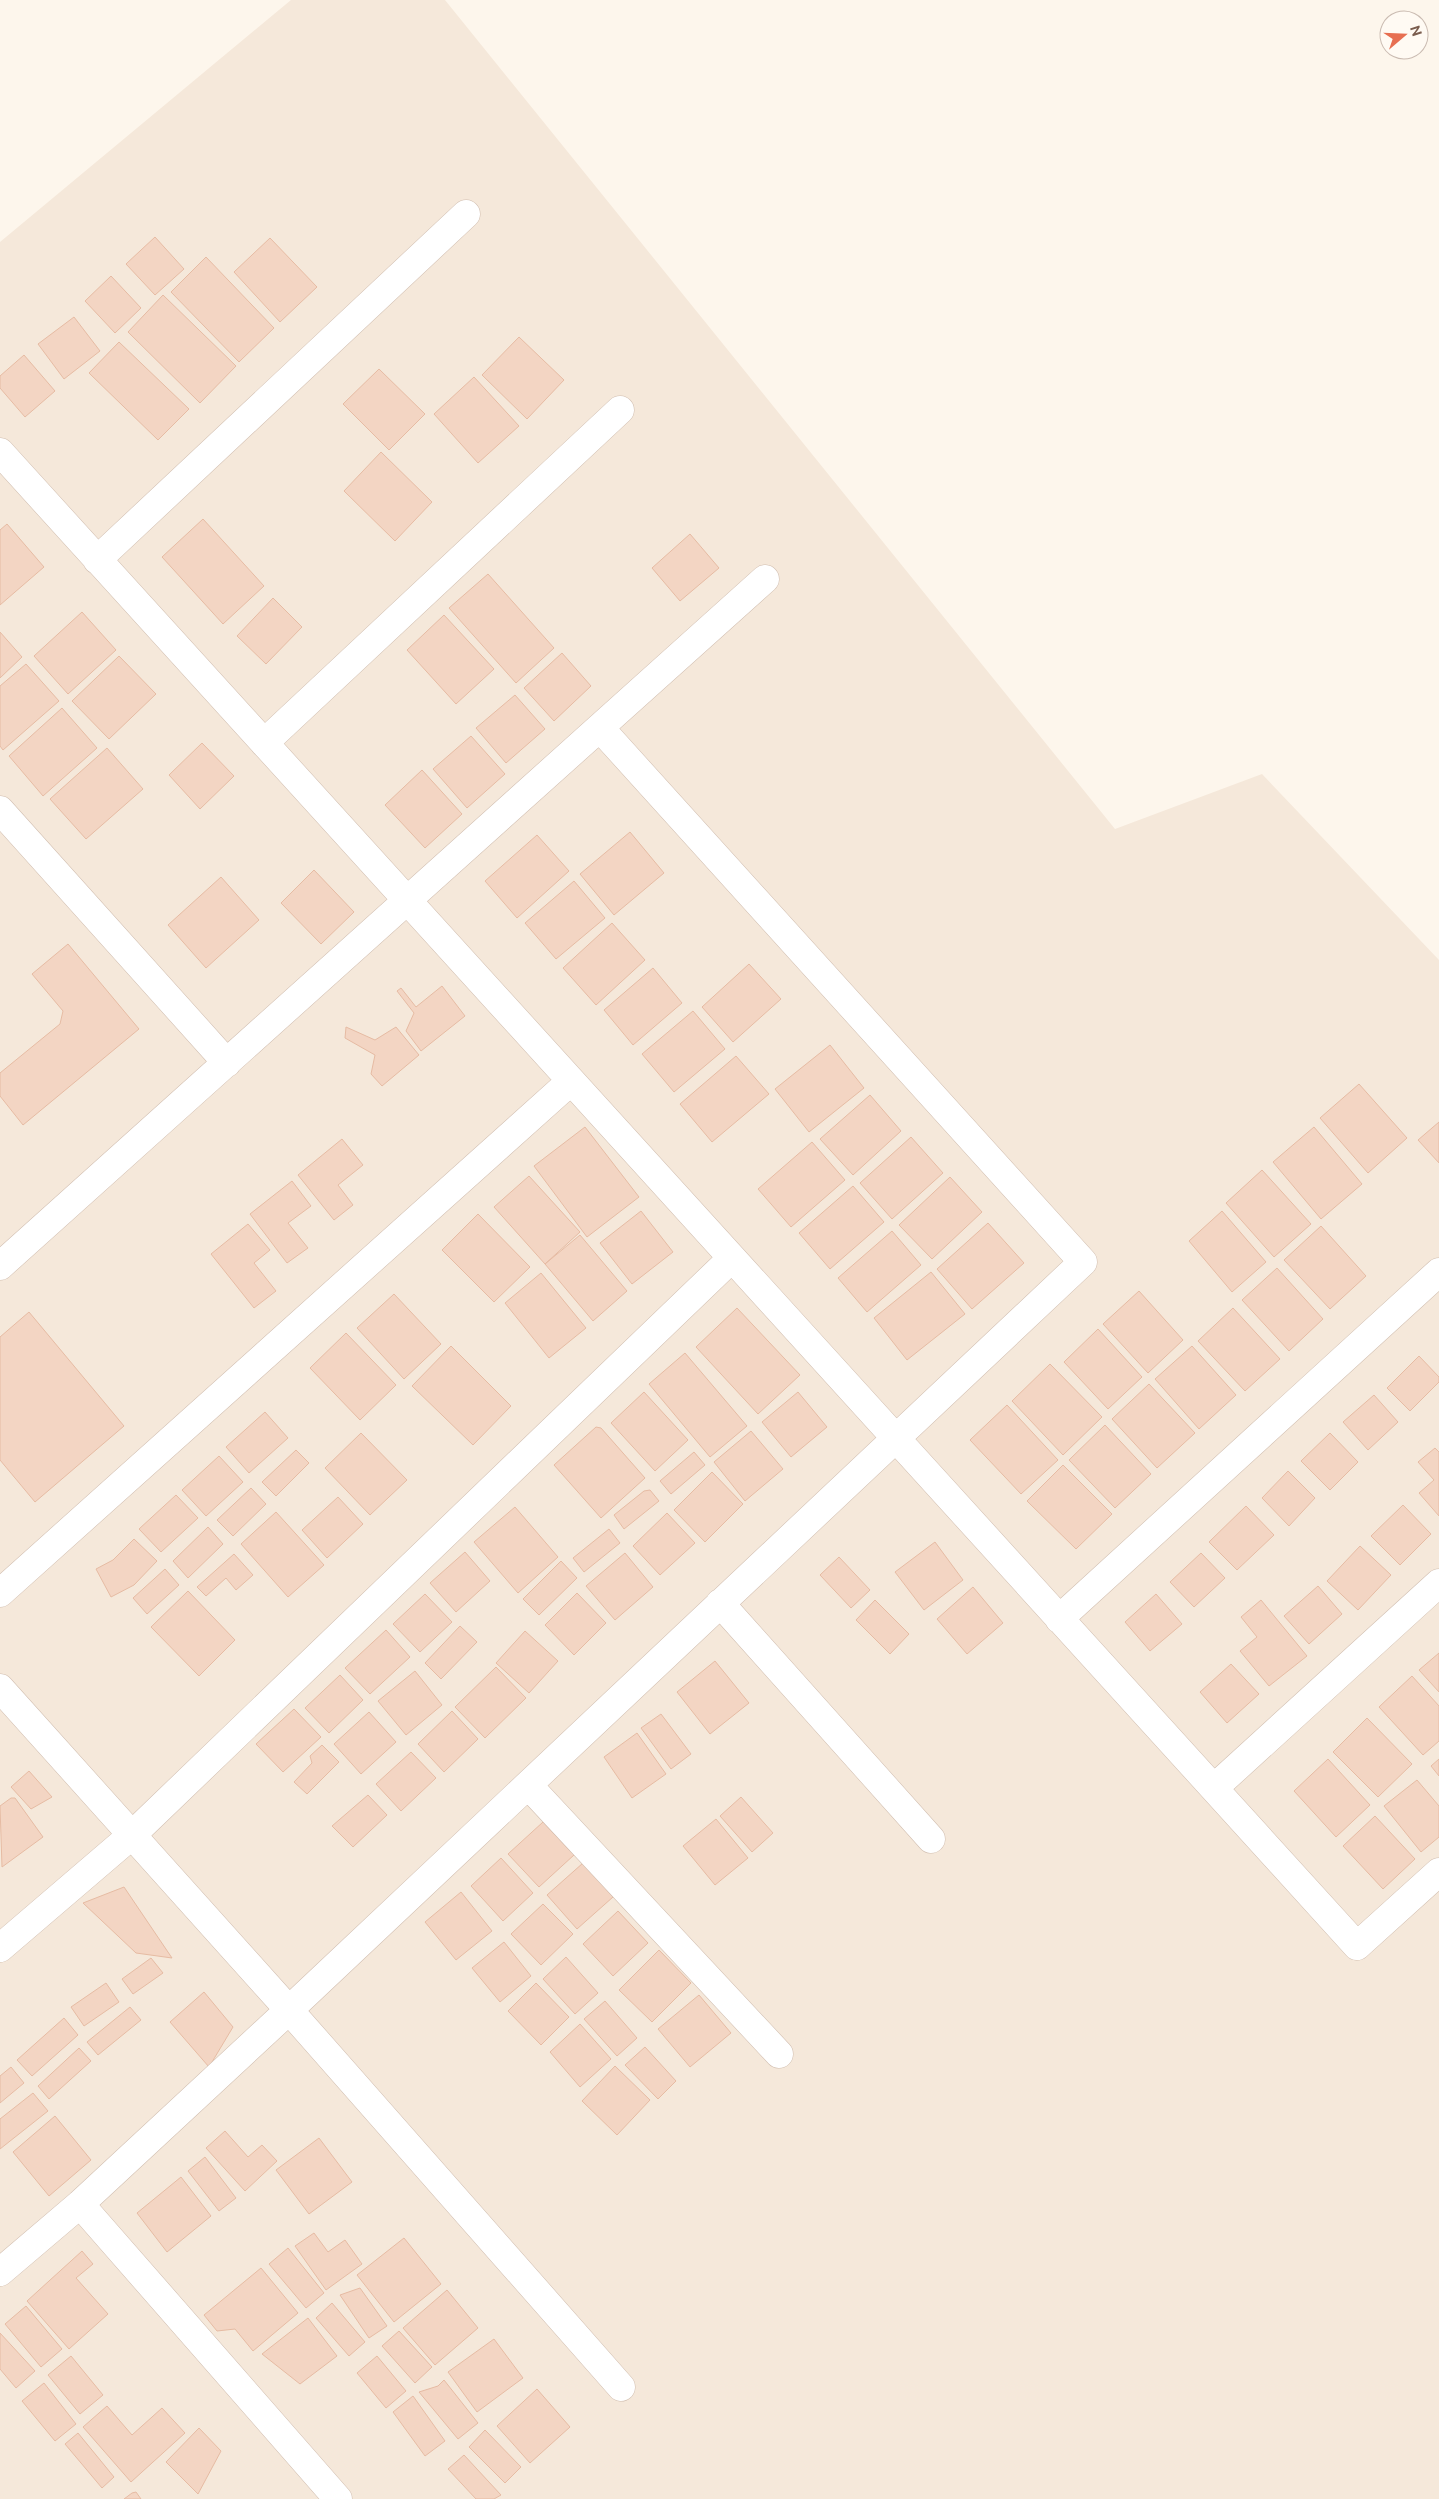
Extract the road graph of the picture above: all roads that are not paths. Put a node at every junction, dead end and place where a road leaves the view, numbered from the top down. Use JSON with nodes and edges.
{"nodes":[{"id":1,"x":466,"y":214,"type":"dead end"},
{"id":2,"x":620,"y":410,"type":"dead end"},
{"id":3,"x":0,"y":452,"type":"edge"},
{"id":4,"x":97,"y":560,"type":"junction"},
{"id":5,"x":765,"y":578,"type":"dead end"},
{"id":6,"x":600,"y":728,"type":"junction"},
{"id":7,"x":264,"y":743,"type":"junction"},
{"id":8,"x":0,"y":810,"type":"edge"},
{"id":9,"x":408,"y":901,"type":"junction"},
{"id":10,"x":227,"y":1063,"type":"junction"},
{"id":11,"x":571,"y":1080,"type":"junction"},
{"id":12,"x":732,"y":1258,"type":"junction"},
{"id":13,"x":0,"y":1266,"type":"edge"},
{"id":14,"x":1439,"y":1272,"type":"edge"},
{"id":15,"x":896,"y":1438,"type":"junction"},
{"id":16,"x":1439,"y":1583,"type":"edge"},
{"id":17,"x":0,"y":1593,"type":"edge"},
{"id":18,"x":720,"y":1603,"type":"junction"},
{"id":19,"x":1059,"y":1619,"type":"junction"},
{"id":20,"x":0,"y":1688,"type":"edge"},
{"id":21,"x":528,"y":1785,"type":"junction"},
{"id":22,"x":1214,"y":1788,"type":"junction"},
{"id":23,"x":132,"y":1835,"type":"junction"},
{"id":24,"x":931,"y":1839,"type":"dead end"},
{"id":25,"x":1439,"y":1872,"type":"edge"},
{"id":26,"x":0,"y":1948,"type":"edge"},
{"id":27,"x":289,"y":2010,"type":"junction"},
{"id":28,"x":779,"y":2054,"type":"dead end"},
{"id":29,"x":80,"y":2204,"type":"junction"},
{"id":30,"x":0,"y":2272,"type":"edge"},
{"id":31,"x":621,"y":2387,"type":"dead end"},
{"id":32,"x":338,"y":2499,"type":"edge"}],
"edges":[{"from":1,"to":4,"type":"street"},
{"from":2,"to":7,"type":"street"},
{"from":3,"to":4,"type":"street"},
{"from":4,"to":7,"type":"street"},
{"from":5,"to":6,"type":"street"},
{"from":6,"to":9,"type":"street"},
{"from":6,"to":15,"type":"street"},
{"from":7,"to":9,"type":"street"},
{"from":8,"to":10,"type":"street"},
{"from":9,"to":10,"type":"street"},
{"from":9,"to":11,"type":"street"},
{"from":10,"to":13,"type":"street"},
{"from":11,"to":12,"type":"street"},
{"from":11,"to":17,"type":"street"},
{"from":12,"to":15,"type":"street"},
{"from":12,"to":23,"type":"street"},
{"from":14,"to":19,"type":"street"},
{"from":15,"to":18,"type":"street"},
{"from":15,"to":19,"type":"street"},
{"from":16,"to":22,"type":"street"},
{"from":18,"to":21,"type":"street"},
{"from":18,"to":24,"type":"street"},
{"from":19,"to":22,"type":"street"},
{"from":20,"to":23,"type":"street"},
{"from":21,"to":27,"type":"street"},
{"from":21,"to":28,"type":"street"},
{"from":22,"to":25,"type":"street"},
{"from":23,"to":26,"type":"street"},
{"from":23,"to":27,"type":"street"},
{"from":27,"to":29,"type":"street"},
{"from":27,"to":31,"type":"street"},
{"from":29,"to":30,"type":"street"},
{"from":29,"to":32,"type":"street"}]}
